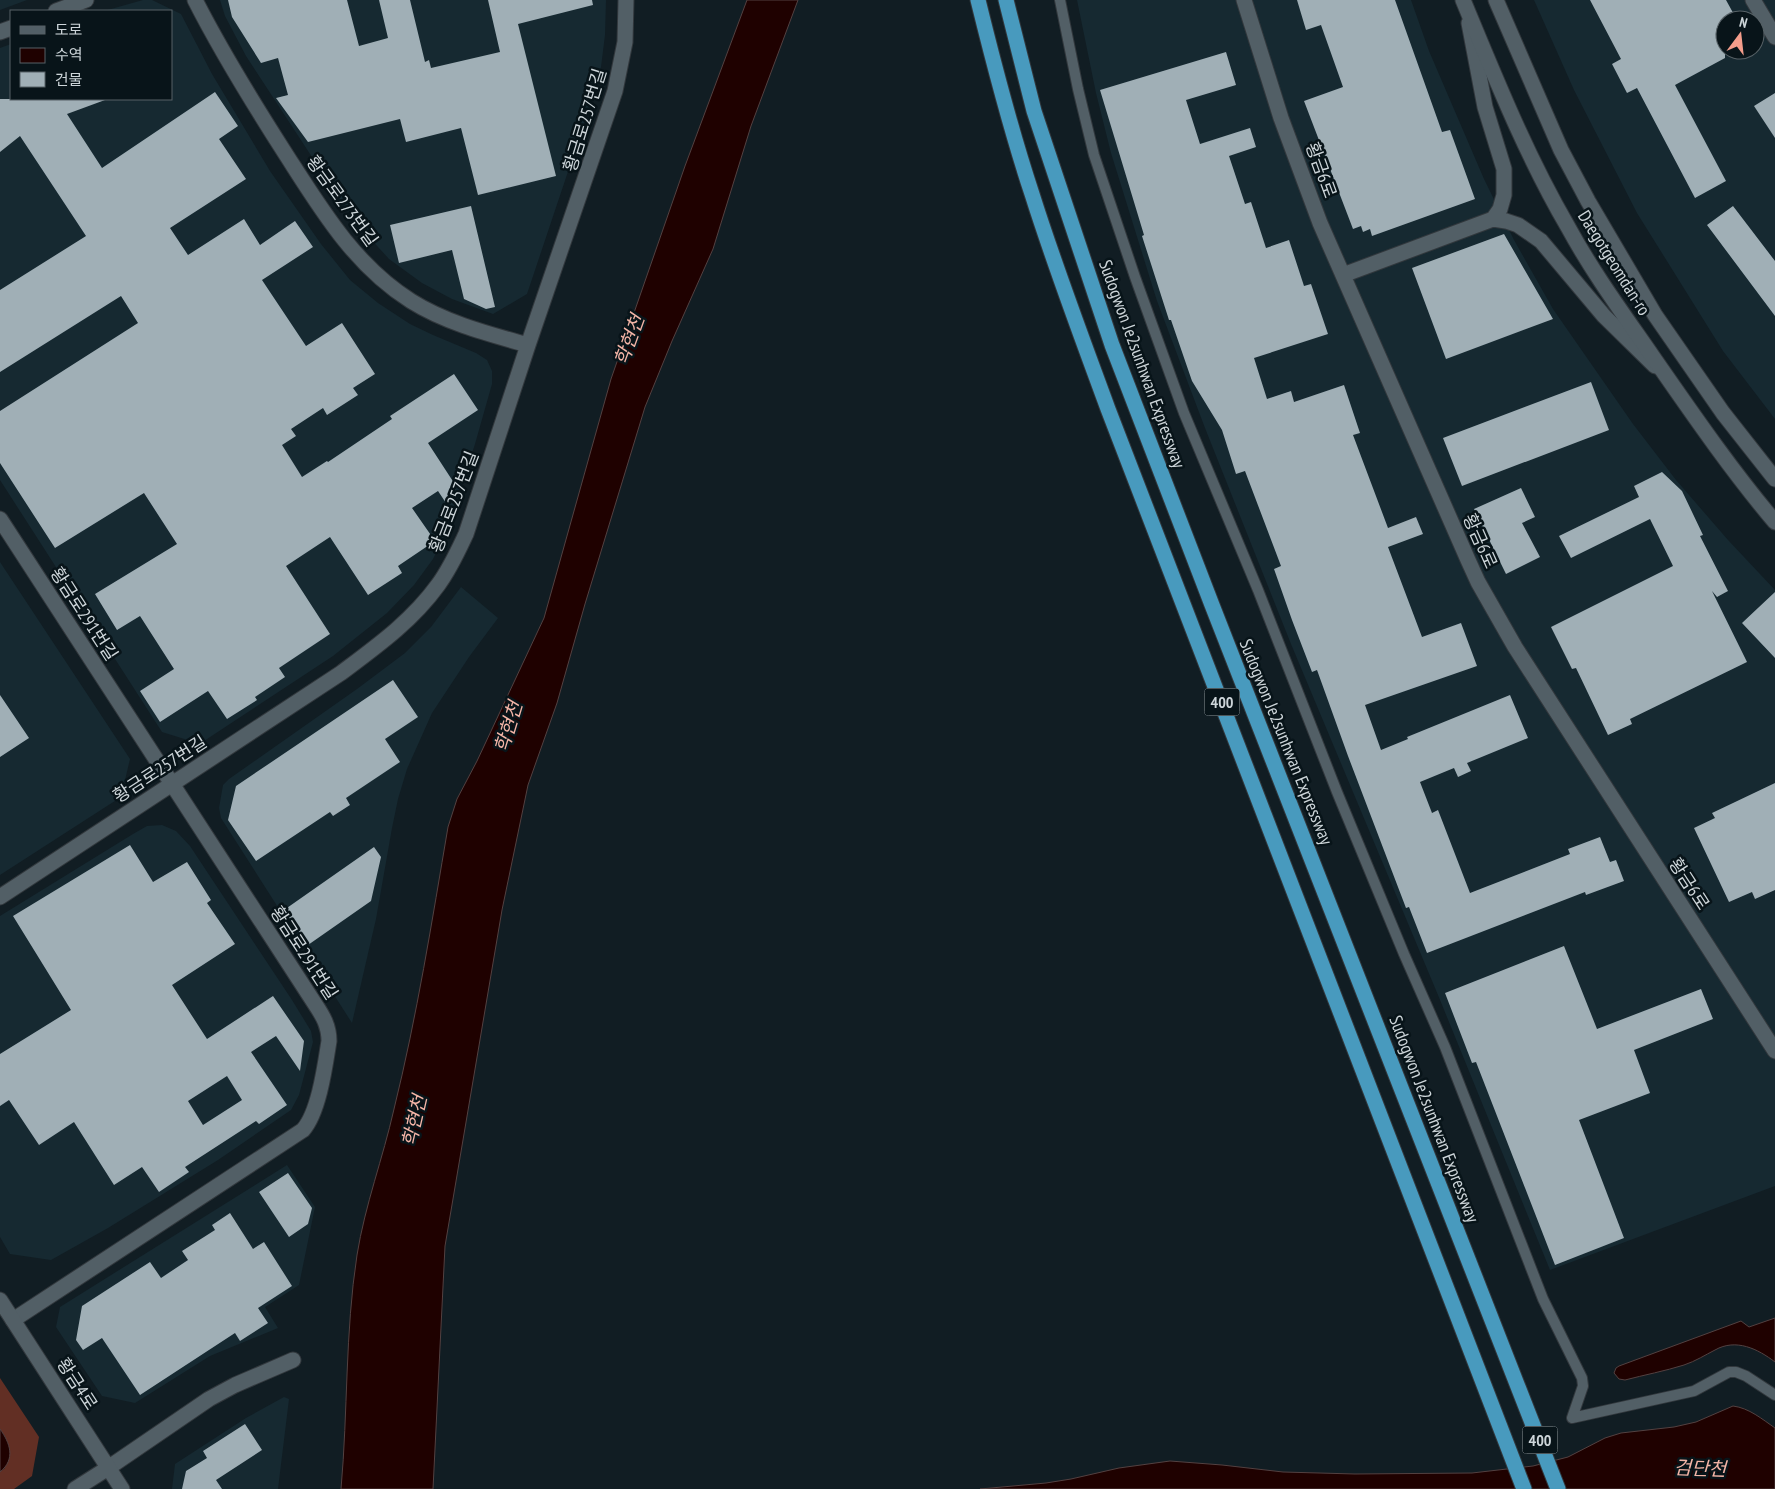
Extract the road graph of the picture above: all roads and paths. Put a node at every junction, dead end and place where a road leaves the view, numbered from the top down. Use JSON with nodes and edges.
{"nodes":[{"id":1,"x":86,"y":0,"type":"edge"},
{"id":2,"x":195,"y":0,"type":"edge"},
{"id":3,"x":626,"y":0,"type":"edge"},
{"id":4,"x":978,"y":0,"type":"edge"},
{"id":5,"x":1006,"y":0,"type":"edge"},
{"id":6,"x":1060,"y":0,"type":"edge"},
{"id":7,"x":1244,"y":0,"type":"edge"},
{"id":8,"x":1496,"y":0,"type":"edge"},
{"id":9,"x":1753,"y":0,"type":"edge"},
{"id":10,"x":1465,"y":5,"type":"edge"},
{"id":11,"x":59,"y":10,"type":"edge"},
{"id":12,"x":1775,"y":37,"type":"edge"},
{"id":13,"x":1493,"y":219,"type":"junction"},
{"id":14,"x":1343,"y":276,"type":"junction"},
{"id":15,"x":528,"y":345,"type":"junction"},
{"id":16,"x":1668,"y":379,"type":"junction"},
{"id":17,"x":1775,"y":479,"type":"edge"},
{"id":18,"x":0,"y":519,"type":"edge"},
{"id":19,"x":1775,"y":522,"type":"edge"},
{"id":20,"x":172,"y":784,"type":"junction"},
{"id":21,"x":0,"y":897,"type":"edge"},
{"id":22,"x":1775,"y":1051,"type":"edge"},
{"id":23,"x":0,"y":1300,"type":"edge"},
{"id":24,"x":13,"y":1320,"type":"junction"},
{"id":25,"x":293,"y":1360,"type":"dead end"},
{"id":26,"x":1775,"y":1396,"type":"edge"},
{"id":27,"x":108,"y":1468,"type":"junction"},
{"id":28,"x":75,"y":1489,"type":"edge"},
{"id":29,"x":122,"y":1489,"type":"edge"},
{"id":30,"x":1524,"y":1489,"type":"edge"},
{"id":31,"x":1558,"y":1489,"type":"edge"}],
"edges":[{"from":1,"to":11,"type":"street"},
{"from":2,"to":15,"type":"street","name":"황금로273번길"},
{"from":3,"to":15,"type":"street","name":"황금로257번길"},
{"from":4,"to":30,"type":"highway","number":"400"},
{"from":5,"to":31,"type":"highway","name":"Sudogwon Je2sunhwan Expressway","number":"400"},
{"from":6,"to":26,"type":"lane"},
{"from":7,"to":14,"type":"street","name":"황금6로"},
{"from":8,"to":17,"type":"street","name":"Daegotgeomdan-ro"},
{"from":9,"to":12,"type":"street"},
{"from":10,"to":13,"type":"street"},
{"from":10,"to":16,"type":"street","name":"Daegotgeomdan-ro"},
{"from":13,"to":14,"type":"street"},
{"from":13,"to":16,"type":"street"},
{"from":14,"to":22,"type":"street","name":"황금6로"},
{"from":15,"to":20,"type":"street","name":"황금로257번길"},
{"from":16,"to":19,"type":"street","name":"Daegotgeomdan-ro"},
{"from":18,"to":20,"type":"street","name":"황금로291번길"},
{"from":20,"to":21,"type":"street","name":"황금로257번길"},
{"from":20,"to":24,"type":"street","name":"황금로291번길"},
{"from":23,"to":24,"type":"street","name":"황금4로"},
{"from":24,"to":27,"type":"street","name":"황금4로"},
{"from":25,"to":27,"type":"street"},
{"from":27,"to":28,"type":"street"},
{"from":27,"to":29,"type":"street","name":"황금4로"}]}
